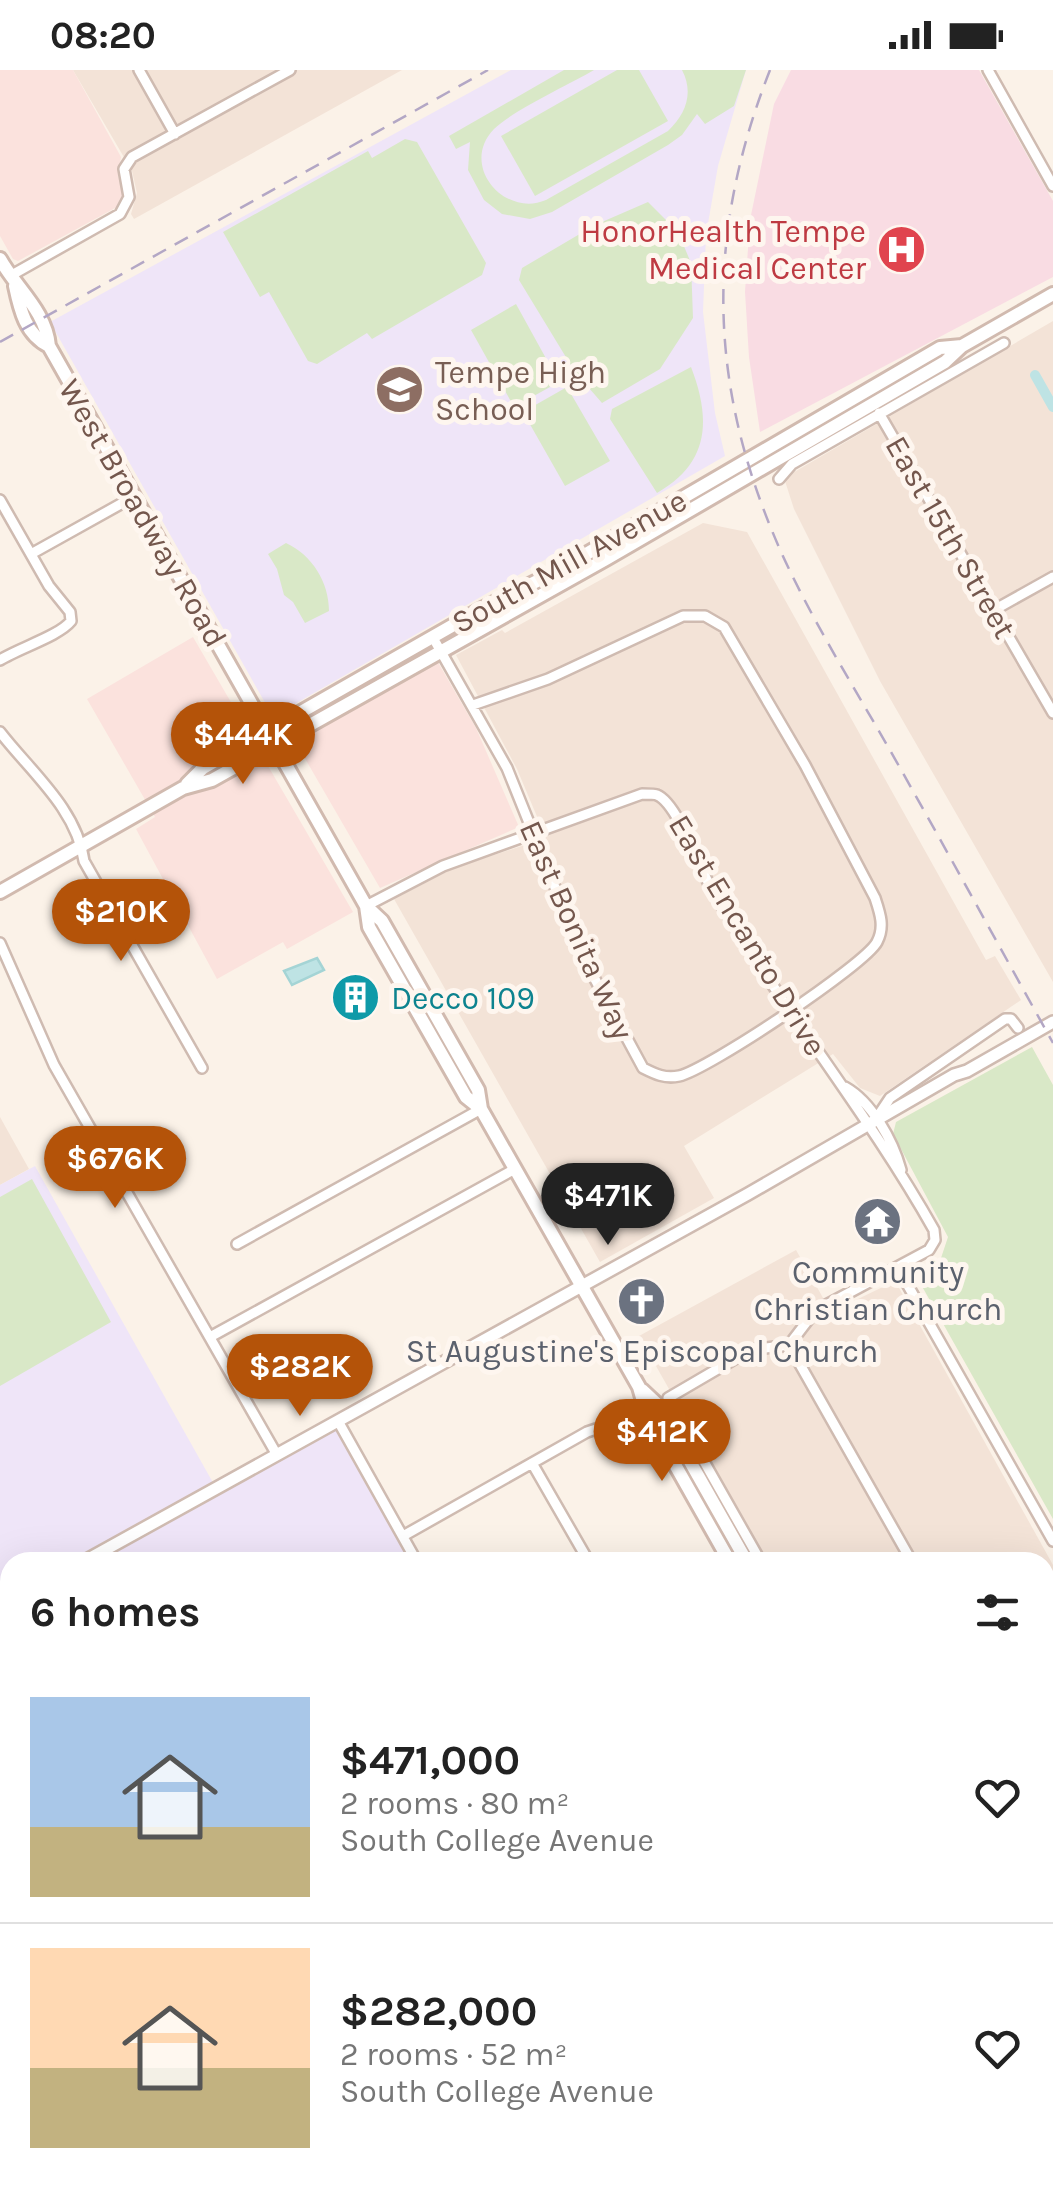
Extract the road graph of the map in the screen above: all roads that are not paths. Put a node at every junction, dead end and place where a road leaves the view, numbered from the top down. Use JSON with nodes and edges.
{"nodes":[{"id":1,"x":139,"y":70,"type":"edge"},
{"id":2,"x":290,"y":70,"type":"edge"},
{"id":3,"x":988,"y":70,"type":"edge"},
{"id":4,"x":272,"y":74,"type":"edge"},
{"id":5,"x":174,"y":134,"type":"junction"},
{"id":6,"x":1053,"y":186,"type":"edge"},
{"id":7,"x":0,"y":259,"type":"edge"},
{"id":8,"x":12,"y":280,"type":"junction"},
{"id":9,"x":1053,"y":294,"type":"edge"},
{"id":10,"x":1004,"y":344,"type":"dead end"},
{"id":11,"x":962,"y":346,"type":"junction"},
{"id":12,"x":880,"y":413,"type":"junction"},
{"id":13,"x":779,"y":479,"type":"dead end"},
{"id":14,"x":135,"y":496,"type":"junction"},
{"id":15,"x":0,"y":500,"type":"edge"},
{"id":16,"x":31,"y":554,"type":"junction"},
{"id":17,"x":1053,"y":577,"type":"edge"},
{"id":18,"x":994,"y":610,"type":"junction"},
{"id":19,"x":439,"y":646,"type":"junction"},
{"id":20,"x":0,"y":660,"type":"edge"},
{"id":21,"x":474,"y":705,"type":"junction"},
{"id":22,"x":1053,"y":713,"type":"edge"},
{"id":23,"x":0,"y":732,"type":"edge"},
{"id":24,"x":271,"y":738,"type":"junction"},
{"id":25,"x":532,"y":834,"type":"junction"},
{"id":26,"x":82,"y":846,"type":"junction"},
{"id":27,"x":0,"y":892,"type":"edge"},
{"id":28,"x":366,"y":906,"type":"junction"},
{"id":29,"x":0,"y":943,"type":"edge"},
{"id":30,"x":789,"y":1010,"type":"junction"},
{"id":31,"x":1053,"y":1022,"type":"edge"},
{"id":32,"x":1018,"y":1028,"type":"dead end"},
{"id":33,"x":202,"y":1068,"type":"dead end"},
{"id":34,"x":481,"y":1108,"type":"junction"},
{"id":35,"x":874,"y":1123,"type":"junction"},
{"id":36,"x":515,"y":1168,"type":"junction"},
{"id":37,"x":237,"y":1244,"type":"dead end"},
{"id":38,"x":898,"y":1268,"type":"junction"},
{"id":39,"x":582,"y":1287,"type":"junction"},
{"id":40,"x":210,"y":1338,"type":"junction"},
{"id":41,"x":789,"y":1345,"type":"junction"},
{"id":42,"x":639,"y":1387,"type":"junction"},
{"id":43,"x":630,"y":1418,"type":"dead end"},
{"id":44,"x":338,"y":1421,"type":"junction"},
{"id":45,"x":277,"y":1455,"type":"junction"},
{"id":46,"x":532,"y":1463,"type":"junction"},
{"id":47,"x":402,"y":1536,"type":"junction"},
{"id":48,"x":1053,"y":1541,"type":"edge"},
{"id":49,"x":101,"y":1552,"type":"edge"},
{"id":50,"x":412,"y":1552,"type":"edge"},
{"id":51,"x":583,"y":1552,"type":"edge"},
{"id":52,"x":724,"y":1552,"type":"edge"},
{"id":53,"x":740,"y":1552,"type":"edge"},
{"id":54,"x":755,"y":1552,"type":"edge"},
{"id":55,"x":906,"y":1552,"type":"edge"}],
"edges":[{"from":1,"to":5,"type":"street"},
{"from":2,"to":4,"type":"street"},
{"from":3,"to":6,"type":"street"},
{"from":4,"to":5,"type":"street"},
{"from":5,"to":8,"type":"street"},
{"from":7,"to":8,"type":"main road","name":"West Broadway Road"},
{"from":8,"to":14,"type":"main road","name":"West Broadway Road"},
{"from":9,"to":11,"type":"main road","name":"South Mill Avenue"},
{"from":10,"to":12,"type":"street"},
{"from":11,"to":19,"type":"main road","name":"South Mill Avenue"},
{"from":11,"to":24,"type":"main road","name":"South Mill Avenue"},
{"from":12,"to":13,"type":"street"},
{"from":12,"to":18,"type":"street","name":"East 15th Street"},
{"from":14,"to":16,"type":"street"},
{"from":14,"to":24,"type":"main road","name":"West Broadway Road"},
{"from":15,"to":16,"type":"street"},
{"from":16,"to":20,"type":"street"},
{"from":17,"to":18,"type":"street"},
{"from":18,"to":22,"type":"street","name":"East 15th Street"},
{"from":19,"to":21,"type":"street","name":"East Bonita Way"},
{"from":19,"to":24,"type":"main road","name":"South Mill Avenue"},
{"from":21,"to":25,"type":"street","name":"East Bonita Way"},
{"from":21,"to":30,"type":"street"},
{"from":23,"to":26,"type":"street"},
{"from":24,"to":26,"type":"main road","name":"South Mill Avenue"},
{"from":24,"to":28,"type":"main road","name":"West Broadway Road"},
{"from":25,"to":28,"type":"street"},
{"from":25,"to":30,"type":"street","name":"East Encanto Drive"},
{"from":25,"to":30,"type":"street","name":"East Bonita Way"},
{"from":26,"to":27,"type":"main road","name":"South Mill Avenue"},
{"from":26,"to":33,"type":"street"},
{"from":28,"to":34,"type":"main road","name":"West Broadway Road"},
{"from":29,"to":40,"type":"street"},
{"from":30,"to":35,"type":"street","name":"East Encanto Drive"},
{"from":31,"to":35,"type":"street"},
{"from":32,"to":35,"type":"street"},
{"from":34,"to":36,"type":"main road","name":"West Broadway Road"},
{"from":34,"to":37,"type":"street"},
{"from":35,"to":38,"type":"street","name":"East Encanto Drive"},
{"from":35,"to":39,"type":"street"},
{"from":36,"to":39,"type":"main road","name":"West Broadway Road"},
{"from":36,"to":40,"type":"street"},
{"from":38,"to":41,"type":"street"},
{"from":38,"to":48,"type":"street"},
{"from":39,"to":42,"type":"main road","name":"West Broadway Road"},
{"from":39,"to":44,"type":"street"},
{"from":40,"to":45,"type":"street"},
{"from":41,"to":54,"type":"street"},
{"from":41,"to":55,"type":"street"},
{"from":42,"to":52,"type":"main road"},
{"from":42,"to":53,"type":"main road"},
{"from":43,"to":46,"type":"street"},
{"from":44,"to":45,"type":"street"},
{"from":44,"to":47,"type":"street"},
{"from":45,"to":49,"type":"street"},
{"from":46,"to":47,"type":"street"},
{"from":46,"to":51,"type":"street"},
{"from":47,"to":50,"type":"street"}]}
